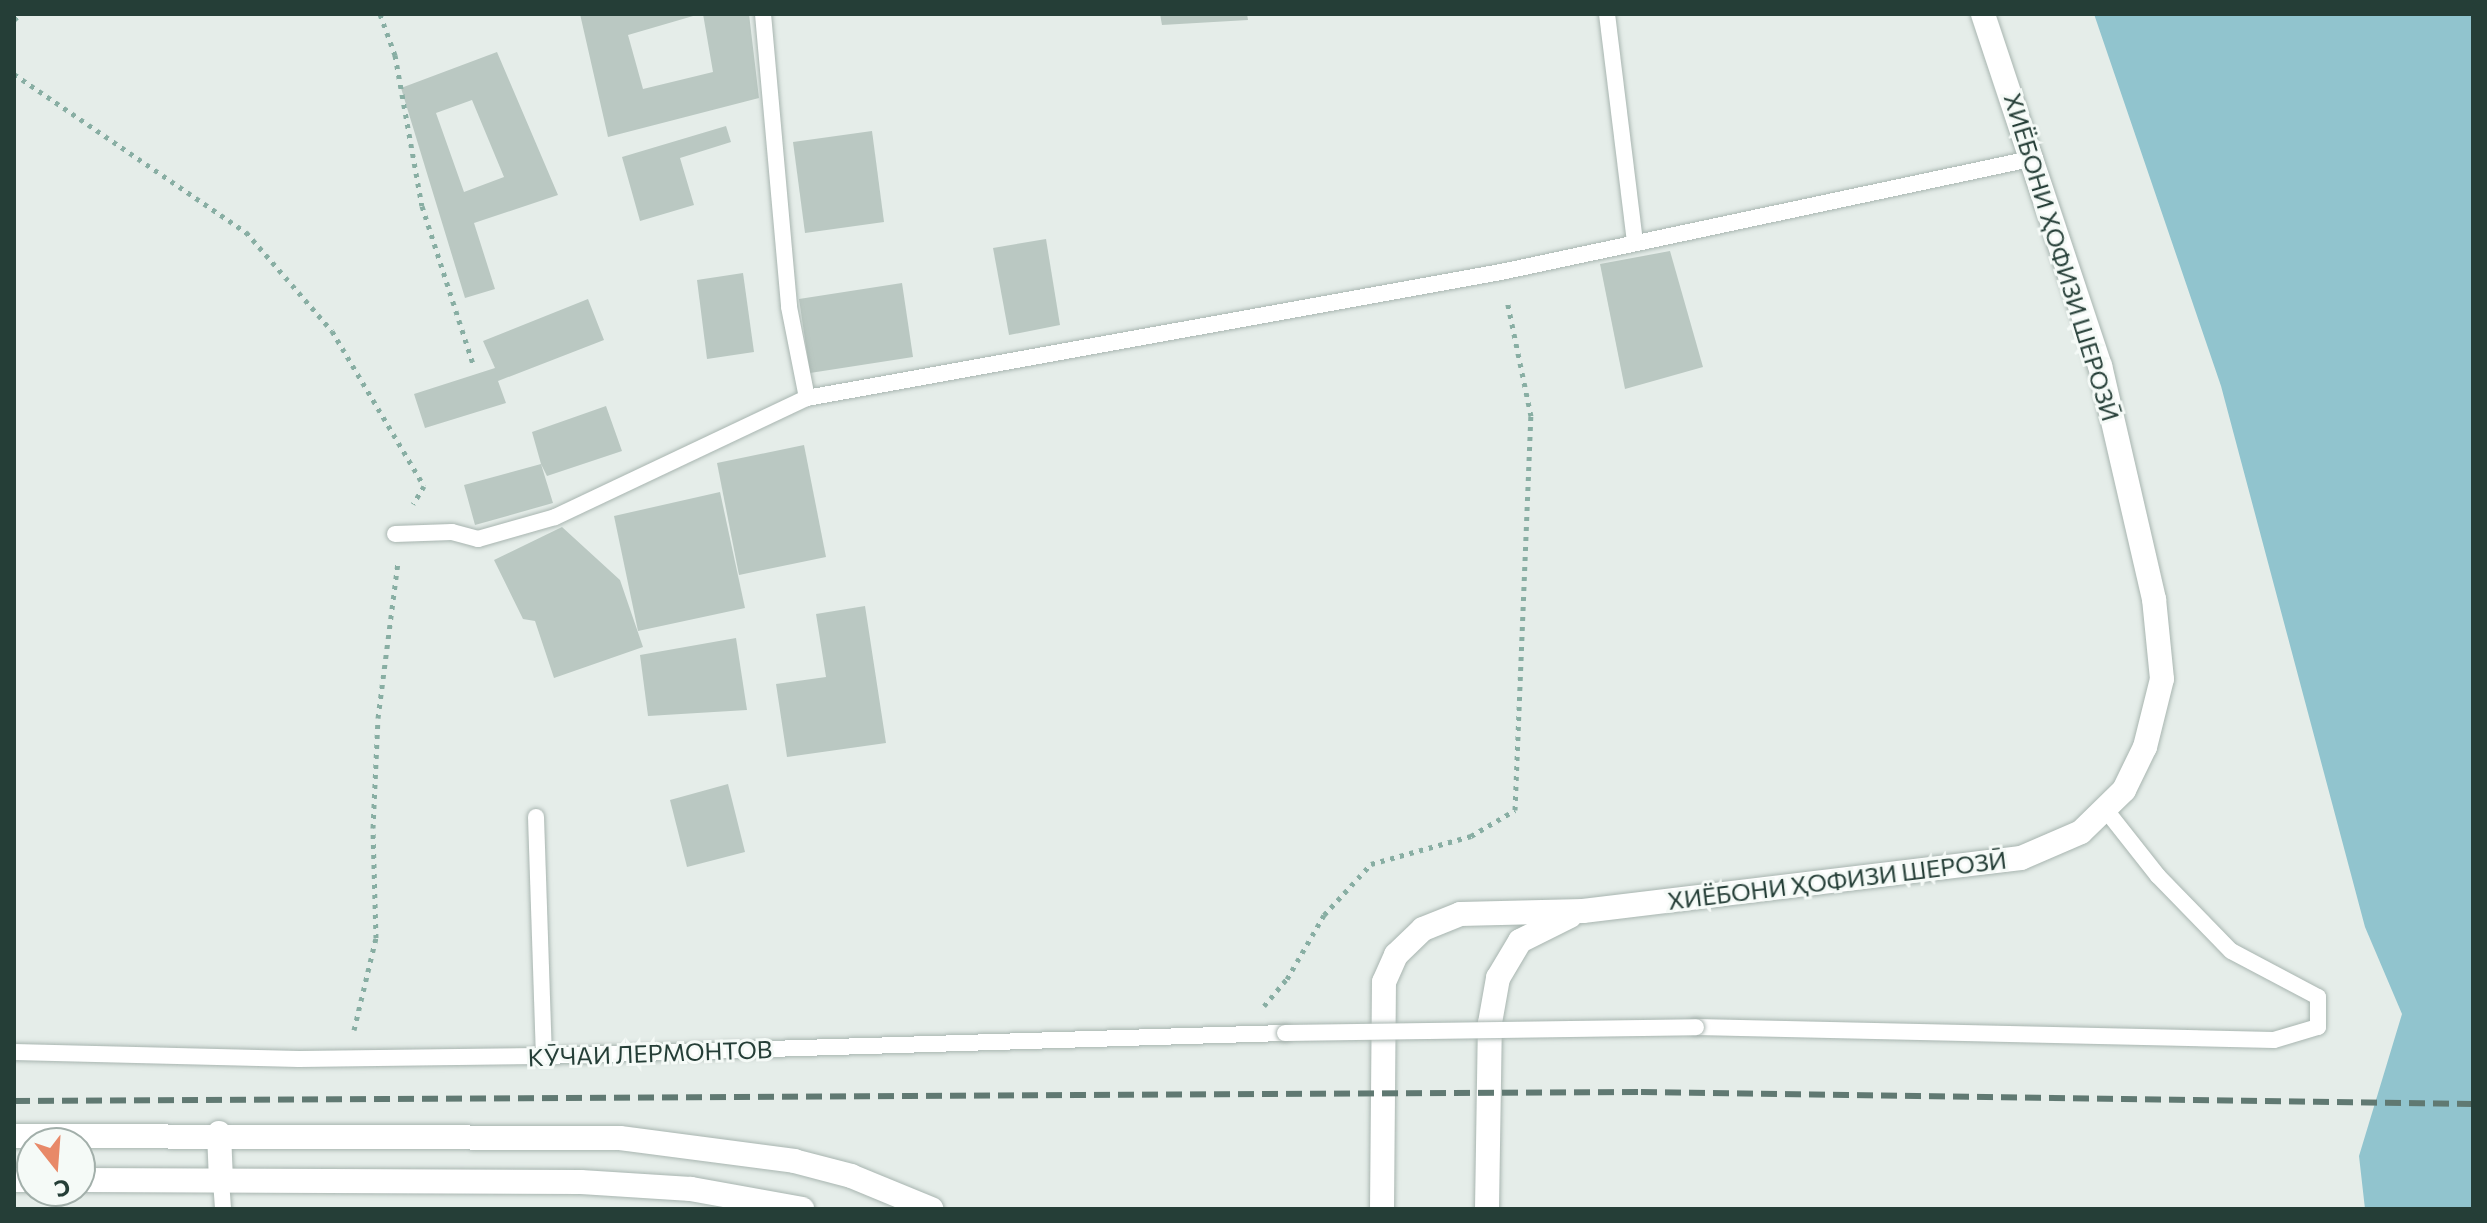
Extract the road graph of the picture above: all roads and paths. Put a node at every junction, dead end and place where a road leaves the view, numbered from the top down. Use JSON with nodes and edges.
{"nodes":[{"id":1,"x":20,"y":14,"type":"edge"},
{"id":2,"x":380,"y":14,"type":"edge"},
{"id":3,"x":763,"y":14,"type":"edge"},
{"id":4,"x":1607,"y":14,"type":"edge"},
{"id":5,"x":1983,"y":14,"type":"edge"},
{"id":6,"x":14,"y":20,"type":"edge"},
{"id":7,"x":14,"y":74,"type":"edge"},
{"id":8,"x":2035,"y":158,"type":"junction"},
{"id":9,"x":1635,"y":242,"type":"junction"},
{"id":10,"x":1501,"y":272,"type":"junction"},
{"id":11,"x":474,"y":367,"type":"dead end"},
{"id":12,"x":807,"y":398,"type":"junction"},
{"id":13,"x":395,"y":534,"type":"junction"},
{"id":14,"x":2105,"y":809,"type":"junction"},
{"id":15,"x":536,"y":817,"type":"dead end"},
{"id":16,"x":1583,"y":911,"type":"junction"},
{"id":17,"x":1237,"y":1036,"type":"junction"},
{"id":18,"x":14,"y":1052,"type":"edge"},
{"id":19,"x":544,"y":1056,"type":"junction"},
{"id":20,"x":348,"y":1059,"type":"junction"},
{"id":21,"x":219,"y":1133,"type":"junction"},
{"id":22,"x":14,"y":1136,"type":"edge"},
{"id":23,"x":96,"y":1180,"type":"edge"},
{"id":24,"x":221,"y":1180,"type":"junction"},
{"id":25,"x":223,"y":1209,"type":"edge"},
{"id":26,"x":802,"y":1209,"type":"edge"},
{"id":27,"x":931,"y":1209,"type":"edge"},
{"id":28,"x":1382,"y":1209,"type":"edge"},
{"id":29,"x":1487,"y":1209,"type":"edge"}],
"edges":[{"from":1,"to":6,"type":"path"},
{"from":2,"to":11,"type":"path"},
{"from":3,"to":12,"type":"lane"},
{"from":4,"to":9,"type":"lane"},
{"from":5,"to":8,"type":"main road","name":"ХИЁБОНИ ҲОФИЗИ ШЕРОЗӢ"},
{"from":7,"to":13,"type":"path"},
{"from":8,"to":9,"type":"lane"},
{"from":8,"to":14,"type":"main road","name":"ХИЁБОНИ ҲОФИЗИ ШЕРОЗӢ"},
{"from":9,"to":10,"type":"lane"},
{"from":10,"to":12,"type":"lane"},
{"from":10,"to":17,"type":"path"},
{"from":12,"to":13,"type":"lane"},
{"from":13,"to":20,"type":"path"},
{"from":14,"to":16,"type":"main road","name":"ХИЁБОНИ ҲОФИЗИ ШЕРОЗӢ"},
{"from":14,"to":17,"type":"lane","name":"КӮЧАИ ЛЕРМОНТОВ","bridge":true},
{"from":15,"to":19,"type":"lane"},
{"from":16,"to":28,"type":"main road","name":"ХИЁБОНИ ҲОФИЗИ ШЕРОЗӢ"},
{"from":16,"to":29,"type":"main road","name":"ХИЁБОНИ ҲОФИЗИ ШЕРОЗӢ"},
{"from":17,"to":19,"type":"lane","name":"КӮЧАИ ЛЕРМОНТОВ"},
{"from":18,"to":20,"type":"lane","name":"КӮЧАИ ЛЕРМОНТОВ"},
{"from":19,"to":20,"type":"lane","name":"КӮЧАИ ЛЕРМОНТОВ"},
{"from":21,"to":22,"type":"main road"},
{"from":21,"to":24,"type":"main road"},
{"from":21,"to":27,"type":"main road"},
{"from":23,"to":24,"type":"main road"},
{"from":24,"to":25,"type":"lane"},
{"from":24,"to":26,"type":"main road"}]}
